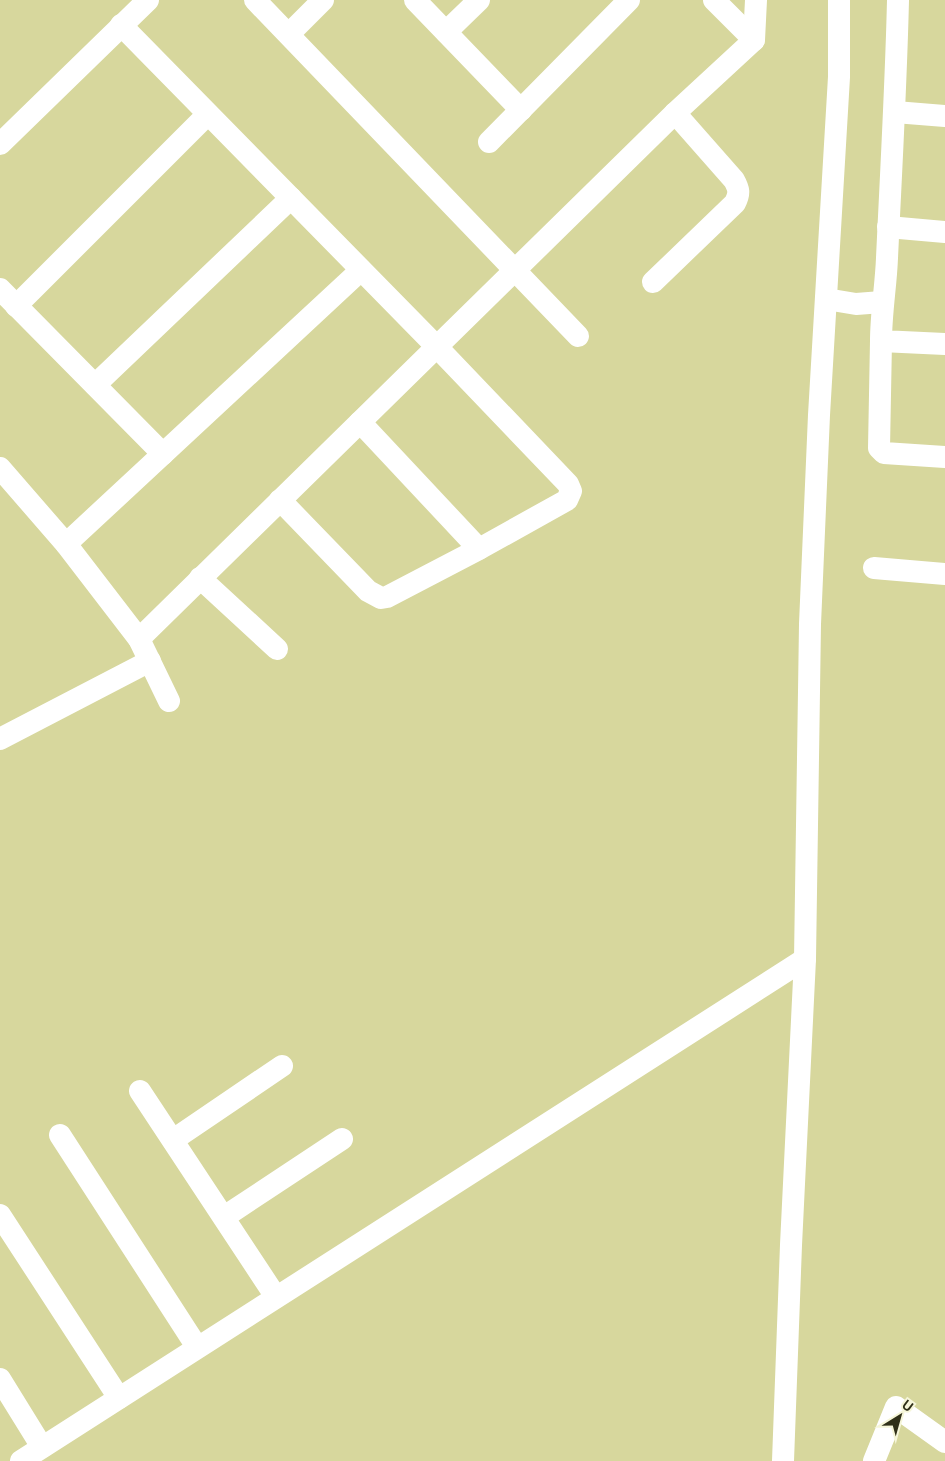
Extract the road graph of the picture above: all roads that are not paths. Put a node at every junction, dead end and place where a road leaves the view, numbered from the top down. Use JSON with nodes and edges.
{"nodes":[{"id":1,"x":148,"y":0,"type":"edge"},
{"id":2,"x":255,"y":0,"type":"edge"},
{"id":3,"x":324,"y":0,"type":"edge"},
{"id":4,"x":415,"y":0,"type":"edge"},
{"id":5,"x":479,"y":0,"type":"edge"},
{"id":6,"x":629,"y":0,"type":"edge"},
{"id":7,"x":714,"y":0,"type":"edge"},
{"id":8,"x":756,"y":0,"type":"edge"},
{"id":9,"x":839,"y":0,"type":"edge"},
{"id":10,"x":898,"y":0,"type":"edge"},
{"id":11,"x":121,"y":25,"type":"junction"},
{"id":12,"x":446,"y":32,"type":"junction"},
{"id":13,"x":289,"y":34,"type":"junction"},
{"id":14,"x":754,"y":40,"type":"junction"},
{"id":15,"x":521,"y":110,"type":"junction"},
{"id":16,"x":895,"y":112,"type":"junction"},
{"id":17,"x":675,"y":113,"type":"junction"},
{"id":18,"x":208,"y":114,"type":"junction"},
{"id":19,"x":945,"y":116,"type":"edge"},
{"id":20,"x":489,"y":142,"type":"dead end"},
{"id":21,"x":0,"y":144,"type":"edge"},
{"id":22,"x":291,"y":198,"type":"junction"},
{"id":23,"x":888,"y":227,"type":"junction"},
{"id":24,"x":945,"y":232,"type":"edge"},
{"id":25,"x":361,"y":270,"type":"junction"},
{"id":26,"x":515,"y":270,"type":"junction"},
{"id":27,"x":653,"y":282,"type":"dead end"},
{"id":28,"x":0,"y":289,"type":"edge"},
{"id":29,"x":839,"y":302,"type":"junction"},
{"id":30,"x":882,"y":302,"type":"junction"},
{"id":31,"x":16,"y":306,"type":"junction"},
{"id":32,"x":578,"y":336,"type":"dead end"},
{"id":33,"x":881,"y":341,"type":"junction"},
{"id":34,"x":945,"y":344,"type":"edge"},
{"id":35,"x":436,"y":346,"type":"junction"},
{"id":36,"x":95,"y":386,"type":"junction"},
{"id":37,"x":360,"y":422,"type":"junction"},
{"id":38,"x":163,"y":454,"type":"junction"},
{"id":39,"x":945,"y":457,"type":"edge"},
{"id":40,"x":0,"y":468,"type":"edge"},
{"id":41,"x":280,"y":500,"type":"junction"},
{"id":42,"x":66,"y":544,"type":"junction"},
{"id":43,"x":479,"y":549,"type":"junction"},
{"id":44,"x":874,"y":568,"type":"dead end"},
{"id":45,"x":945,"y":574,"type":"edge"},
{"id":46,"x":200,"y":578,"type":"junction"},
{"id":47,"x":139,"y":639,"type":"junction"},
{"id":48,"x":277,"y":649,"type":"dead end"},
{"id":49,"x":150,"y":661,"type":"junction"},
{"id":50,"x":169,"y":701,"type":"dead end"},
{"id":51,"x":0,"y":739,"type":"edge"},
{"id":52,"x":805,"y":958,"type":"junction"},
{"id":53,"x":282,"y":1066,"type":"dead end"},
{"id":54,"x":140,"y":1091,"type":"dead end"},
{"id":55,"x":60,"y":1135,"type":"dead end"},
{"id":56,"x":342,"y":1139,"type":"dead end"},
{"id":57,"x":173,"y":1140,"type":"junction"},
{"id":58,"x":0,"y":1215,"type":"edge"},
{"id":59,"x":224,"y":1217,"type":"junction"},
{"id":60,"x":276,"y":1297,"type":"junction"},
{"id":61,"x":197,"y":1348,"type":"junction"},
{"id":62,"x":0,"y":1379,"type":"edge"},
{"id":63,"x":119,"y":1398,"type":"junction"},
{"id":64,"x":941,"y":1431,"type":"edge"},
{"id":65,"x":42,"y":1446,"type":"junction"},
{"id":66,"x":21,"y":1461,"type":"edge"},
{"id":67,"x":783,"y":1461,"type":"edge"},
{"id":68,"x":874,"y":1461,"type":"edge"}],
"edges":[{"from":1,"to":11,"type":"street"},
{"from":2,"to":13,"type":"street"},
{"from":3,"to":13,"type":"street"},
{"from":4,"to":12,"type":"street"},
{"from":5,"to":12,"type":"street"},
{"from":6,"to":15,"type":"street"},
{"from":7,"to":14,"type":"street"},
{"from":8,"to":14,"type":"street"},
{"from":9,"to":29,"type":"street"},
{"from":10,"to":16,"type":"street"},
{"from":11,"to":18,"type":"street"},
{"from":11,"to":21,"type":"street"},
{"from":12,"to":15,"type":"street"},
{"from":13,"to":26,"type":"street"},
{"from":14,"to":17,"type":"street"},
{"from":15,"to":20,"type":"street"},
{"from":16,"to":19,"type":"street"},
{"from":16,"to":23,"type":"street"},
{"from":17,"to":26,"type":"street"},
{"from":17,"to":27,"type":"street"},
{"from":18,"to":22,"type":"street"},
{"from":18,"to":31,"type":"street"},
{"from":22,"to":25,"type":"street"},
{"from":22,"to":36,"type":"street"},
{"from":23,"to":24,"type":"street"},
{"from":23,"to":30,"type":"street"},
{"from":25,"to":35,"type":"street"},
{"from":25,"to":38,"type":"street"},
{"from":26,"to":32,"type":"street"},
{"from":26,"to":35,"type":"street"},
{"from":28,"to":31,"type":"street"},
{"from":29,"to":30,"type":"street"},
{"from":29,"to":52,"type":"street"},
{"from":30,"to":33,"type":"street"},
{"from":31,"to":36,"type":"street"},
{"from":33,"to":34,"type":"street"},
{"from":33,"to":39,"type":"street"},
{"from":35,"to":37,"type":"street"},
{"from":35,"to":43,"type":"street"},
{"from":36,"to":38,"type":"street"},
{"from":37,"to":41,"type":"street"},
{"from":37,"to":43,"type":"street"},
{"from":38,"to":42,"type":"street"},
{"from":40,"to":42,"type":"street"},
{"from":41,"to":43,"type":"street"},
{"from":41,"to":46,"type":"street"},
{"from":42,"to":47,"type":"street"},
{"from":44,"to":45,"type":"street"},
{"from":46,"to":47,"type":"street"},
{"from":46,"to":48,"type":"street"},
{"from":47,"to":49,"type":"street"},
{"from":49,"to":50,"type":"street"},
{"from":49,"to":51,"type":"street"},
{"from":52,"to":60,"type":"street"},
{"from":52,"to":67,"type":"street"},
{"from":53,"to":57,"type":"street"},
{"from":54,"to":57,"type":"street"},
{"from":55,"to":61,"type":"street"},
{"from":56,"to":59,"type":"street"},
{"from":57,"to":59,"type":"street"},
{"from":58,"to":63,"type":"street"},
{"from":59,"to":60,"type":"street"},
{"from":60,"to":61,"type":"street"},
{"from":61,"to":63,"type":"street"},
{"from":62,"to":65,"type":"street"},
{"from":63,"to":65,"type":"street"},
{"from":64,"to":68,"type":"street"},
{"from":65,"to":66,"type":"street"}]}
